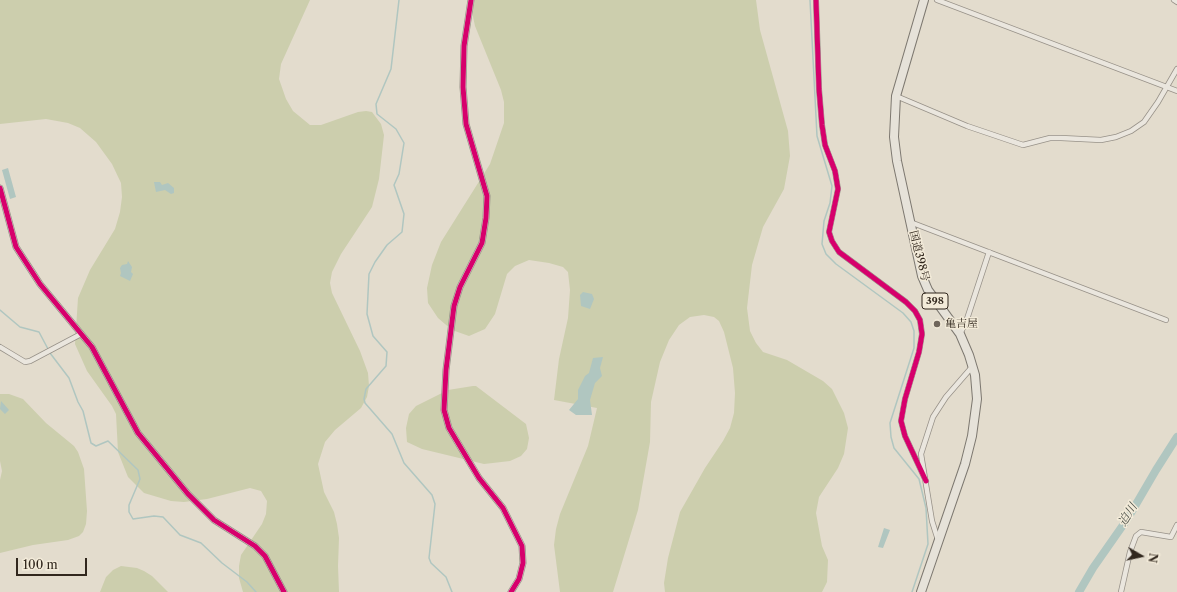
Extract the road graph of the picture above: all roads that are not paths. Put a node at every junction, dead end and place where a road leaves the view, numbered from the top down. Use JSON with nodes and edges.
{"nodes":[{"id":1,"x":471,"y":0,"type":"edge"},
{"id":2,"x":816,"y":0,"type":"edge"},
{"id":3,"x":924,"y":0,"type":"edge"},
{"id":4,"x":937,"y":0,"type":"edge"},
{"id":5,"x":1174,"y":0,"type":"edge"},
{"id":6,"x":1177,"y":2,"type":"edge"},
{"id":7,"x":1177,"y":69,"type":"edge"},
{"id":8,"x":1166,"y":88,"type":"junction"},
{"id":9,"x":1177,"y":91,"type":"edge"},
{"id":10,"x":896,"y":96,"type":"junction"},
{"id":11,"x":0,"y":188,"type":"edge"},
{"id":12,"x":910,"y":222,"type":"junction"},
{"id":13,"x":990,"y":252,"type":"junction"},
{"id":14,"x":1166,"y":320,"type":"dead end"},
{"id":15,"x":81,"y":334,"type":"junction"},
{"id":16,"x":960,"y":334,"type":"junction"},
{"id":17,"x":0,"y":347,"type":"edge"},
{"id":18,"x":972,"y":367,"type":"junction"},
{"id":19,"x":926,"y":481,"type":"junction"},
{"id":20,"x":1177,"y":525,"type":"edge"},
{"id":21,"x":938,"y":542,"type":"junction"},
{"id":22,"x":284,"y":592,"type":"edge"},
{"id":23,"x":512,"y":592,"type":"edge"},
{"id":24,"x":921,"y":592,"type":"edge"},
{"id":25,"x":1121,"y":592,"type":"edge"}],
"edges":[{"from":1,"to":23,"type":"street"},
{"from":2,"to":19,"type":"street"},
{"from":3,"to":10,"type":"highway","name":"国道398号","number":"398"},
{"from":4,"to":8,"type":"street"},
{"from":5,"to":6,"type":"street"},
{"from":7,"to":8,"type":"street"},
{"from":8,"to":9,"type":"street"},
{"from":8,"to":10,"type":"street"},
{"from":10,"to":12,"type":"highway","name":"国道398号","number":"398"},
{"from":11,"to":15,"type":"street"},
{"from":12,"to":13,"type":"street"},
{"from":12,"to":16,"type":"highway","name":"国道398号","number":"398"},
{"from":13,"to":14,"type":"street"},
{"from":13,"to":16,"type":"street"},
{"from":15,"to":17,"type":"street"},
{"from":15,"to":22,"type":"street"},
{"from":16,"to":18,"type":"highway","name":"国道398号","number":"398"},
{"from":18,"to":19,"type":"street"},
{"from":18,"to":21,"type":"highway","name":"国道398号","number":"398"},
{"from":19,"to":21,"type":"street"},
{"from":20,"to":25,"type":"street"},
{"from":21,"to":24,"type":"highway","name":"国道398号","number":"398"}]}
